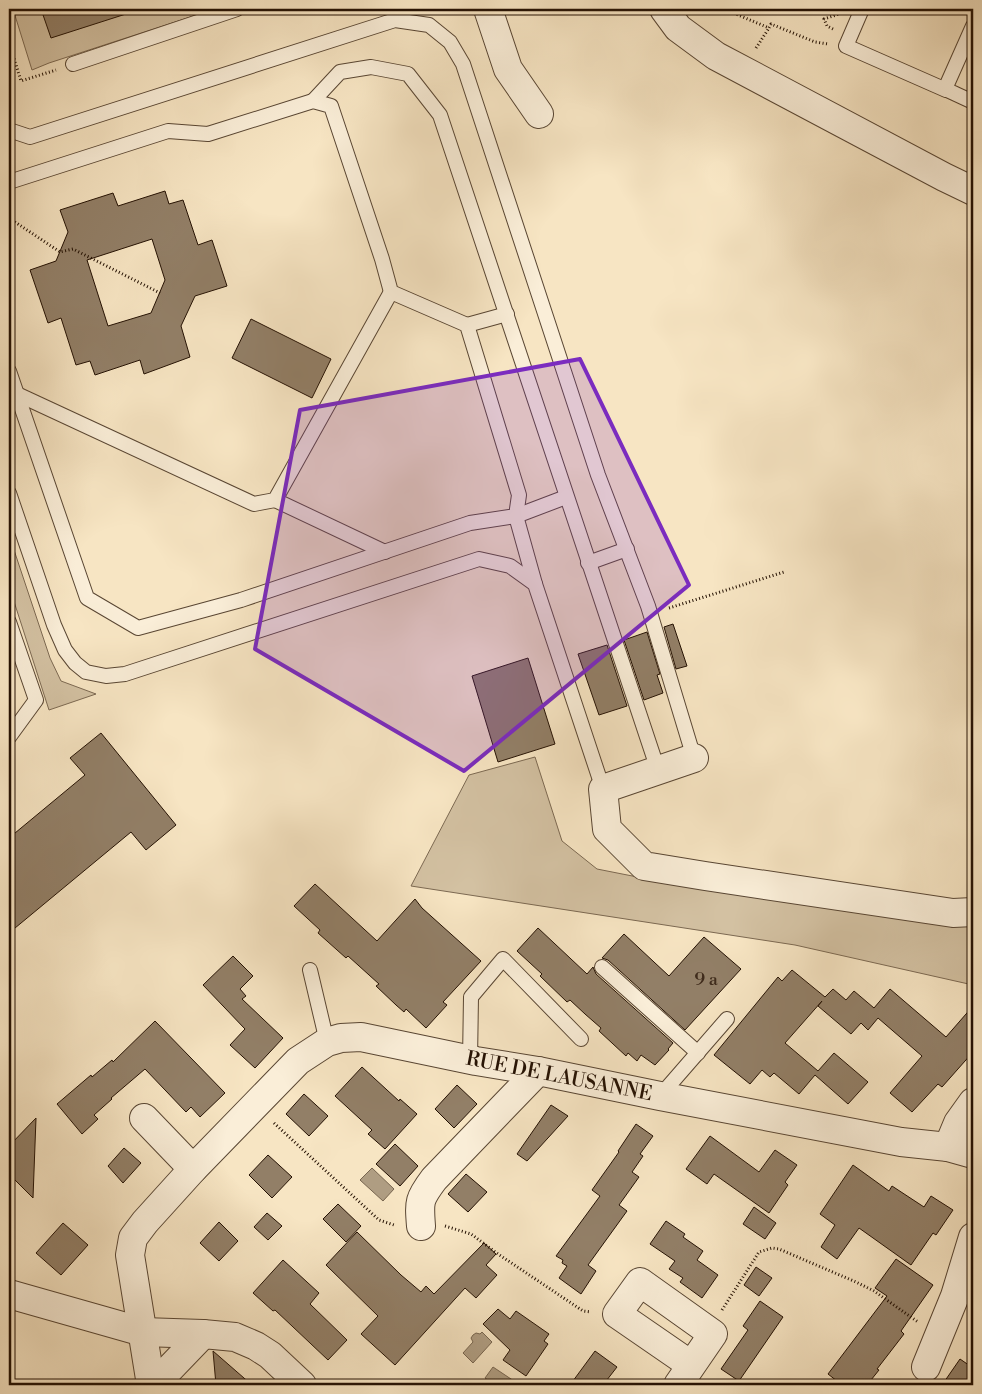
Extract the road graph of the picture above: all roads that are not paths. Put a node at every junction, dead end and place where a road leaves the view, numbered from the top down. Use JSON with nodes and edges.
{"nodes":[{"id":1,"x":237,"y":9,"type":"edge"},
{"id":2,"x":488,"y":9,"type":"edge"},
{"id":3,"x":664,"y":9,"type":"edge"},
{"id":4,"x":862,"y":9,"type":"edge"},
{"id":5,"x":973,"y":26,"type":"edge"},
{"id":6,"x":73,"y":64,"type":"road end"},
{"id":7,"x":946,"y":90,"type":"junction"},
{"id":8,"x":313,"y":101,"type":"junction"},
{"id":9,"x":973,"y":102,"type":"edge"},
{"id":10,"x":540,"y":114,"type":"dead end"},
{"id":11,"x":9,"y":130,"type":"edge"},
{"id":12,"x":9,"y":182,"type":"edge"},
{"id":13,"x":973,"y":191,"type":"edge"},
{"id":14,"x":390,"y":292,"type":"junction"},
{"id":15,"x":507,"y":314,"type":"junction"},
{"id":16,"x":467,"y":325,"type":"junction"},
{"id":17,"x":9,"y":370,"type":"edge"},
{"id":18,"x":17,"y":394,"type":"junction"},
{"id":19,"x":9,"y":493,"type":"edge"},
{"id":20,"x":566,"y":497,"type":"junction"},
{"id":21,"x":275,"y":500,"type":"junction"},
{"id":22,"x":516,"y":516,"type":"junction"},
{"id":23,"x":626,"y":549,"type":"junction"},
{"id":24,"x":385,"y":552,"type":"junction"},
{"id":25,"x":588,"y":563,"type":"junction"},
{"id":26,"x":535,"y":584,"type":"junction"},
{"id":27,"x":9,"y":622,"type":"edge"},
{"id":28,"x":9,"y":737,"type":"edge"},
{"id":29,"x":694,"y":758,"type":"joint"},
{"id":30,"x":658,"y":770,"type":"junction"},
{"id":31,"x":603,"y":789,"type":"junction"},
{"id":32,"x":973,"y":912,"type":"edge"},
{"id":33,"x":602,"y":967,"type":"dead end"},
{"id":34,"x":310,"y":970,"type":"dead end"},
{"id":35,"x":727,"y":1019,"type":"dead end"},
{"id":36,"x":581,"y":1039,"type":"dead end"},
{"id":37,"x":327,"y":1042,"type":"junction"},
{"id":38,"x":698,"y":1053,"type":"junction"},
{"id":39,"x":470,"y":1060,"type":"junction"},
{"id":40,"x":538,"y":1071,"type":"junction"},
{"id":41,"x":660,"y":1096,"type":"junction"},
{"id":42,"x":973,"y":1102,"type":"edge"},
{"id":43,"x":144,"y":1118,"type":"dead end"},
{"id":44,"x":948,"y":1147,"type":"junction"},
{"id":45,"x":973,"y":1154,"type":"edge"},
{"id":46,"x":193,"y":1169,"type":"junction"},
{"id":47,"x":421,"y":1226,"type":"road end"},
{"id":48,"x":973,"y":1237,"type":"edge"},
{"id":49,"x":9,"y":1294,"type":"edge"},
{"id":50,"x":143,"y":1332,"type":"junction"},
{"id":51,"x":203,"y":1334,"type":"junction"},
{"id":52,"x":926,"y":1366,"type":"dead end"},
{"id":53,"x":685,"y":1375,"type":"edge"},
{"id":54,"x":153,"y":1385,"type":"edge"},
{"id":55,"x":302,"y":1385,"type":"edge"}],
"edges":[{"from":1,"to":6,"type":"lane"},
{"from":2,"to":10,"type":"street"},
{"from":3,"to":13,"type":"street"},
{"from":4,"to":7,"type":"lane"},
{"from":5,"to":7,"type":"lane"},
{"from":7,"to":9,"type":"lane"},
{"from":8,"to":12,"type":"lane"},
{"from":8,"to":14,"type":"lane"},
{"from":8,"to":15,"type":"lane"},
{"from":11,"to":23,"type":"lane"},
{"from":14,"to":16,"type":"lane"},
{"from":14,"to":21,"type":"lane"},
{"from":15,"to":16,"type":"lane"},
{"from":15,"to":20,"type":"lane"},
{"from":16,"to":22,"type":"lane"},
{"from":17,"to":18,"type":"lane"},
{"from":18,"to":21,"type":"lane"},
{"from":18,"to":24,"type":"lane"},
{"from":19,"to":26,"type":"lane"},
{"from":20,"to":22,"type":"lane"},
{"from":20,"to":25,"type":"lane"},
{"from":21,"to":24,"type":"lane"},
{"from":22,"to":24,"type":"lane"},
{"from":22,"to":26,"type":"lane"},
{"from":23,"to":25,"type":"lane"},
{"from":23,"to":29,"type":"lane"},
{"from":25,"to":30,"type":"lane"},
{"from":26,"to":31,"type":"lane"},
{"from":27,"to":28,"type":"lane"},
{"from":29,"to":30,"type":"street"},
{"from":30,"to":31,"type":"street"},
{"from":31,"to":32,"type":"street"},
{"from":33,"to":38,"type":"lane"},
{"from":34,"to":37,"type":"lane"},
{"from":35,"to":38,"type":"lane"},
{"from":36,"to":39,"type":"lane"},
{"from":37,"to":39,"type":"street","name":"RUE DE LAUSANNE"},
{"from":37,"to":46,"type":"street","name":"RUE DE LAUSANNE"},
{"from":38,"to":41,"type":"lane"},
{"from":39,"to":40,"type":"street","name":"RUE DE LAUSANNE"},
{"from":40,"to":41,"type":"street","name":"RUE DE LAUSANNE"},
{"from":40,"to":47,"type":"street"},
{"from":41,"to":44,"type":"street","name":"RUE DE LAUSANNE"},
{"from":42,"to":44,"type":"street"},
{"from":43,"to":46,"type":"street"},
{"from":44,"to":45,"type":"street","name":"RUE DE LAUSANNE"},
{"from":46,"to":50,"type":"street","name":"RUE DE LAUSANNE"},
{"from":48,"to":52,"type":"street"},
{"from":49,"to":50,"type":"street"},
{"from":50,"to":51,"type":"street"},
{"from":50,"to":54,"type":"street","name":"RUE DE LAUSANNE"},
{"from":51,"to":54,"type":"street"},
{"from":51,"to":55,"type":"street"},
{"from":53,"to":53,"type":"street"}]}
